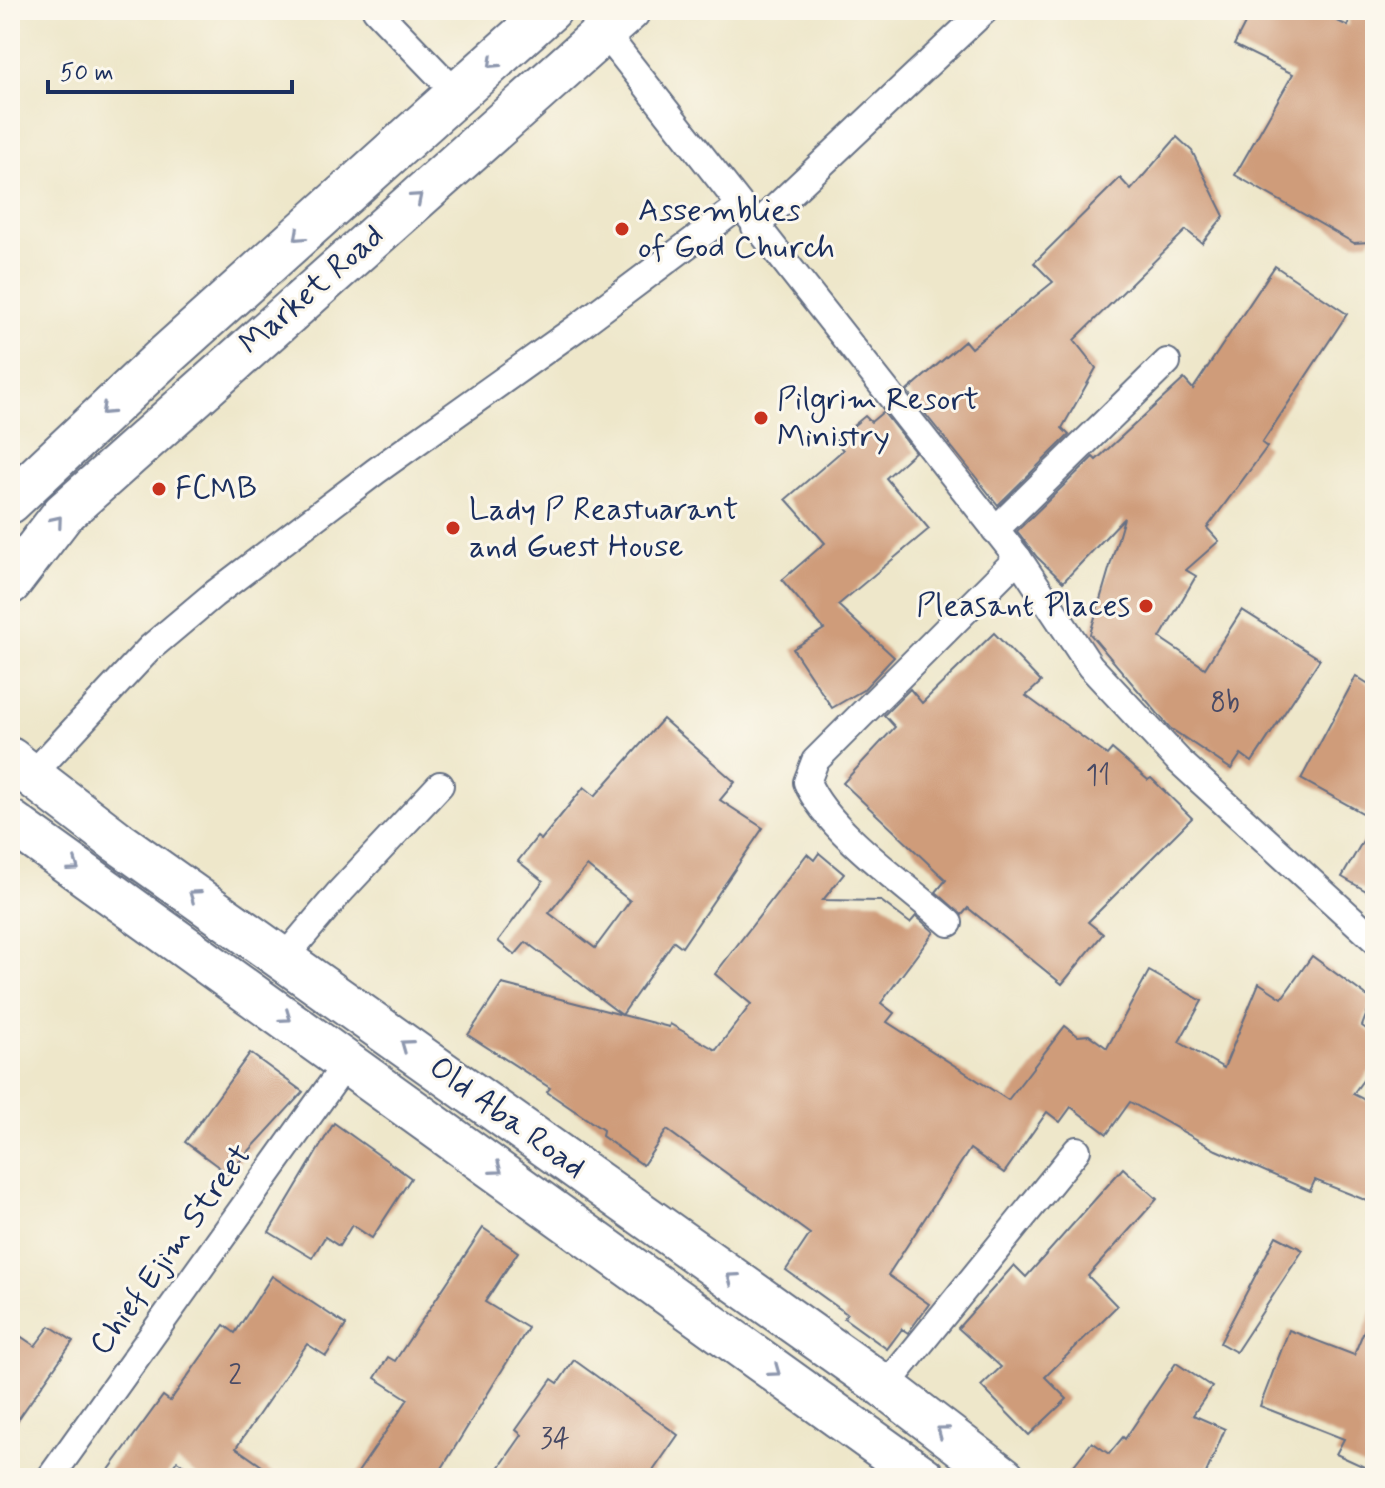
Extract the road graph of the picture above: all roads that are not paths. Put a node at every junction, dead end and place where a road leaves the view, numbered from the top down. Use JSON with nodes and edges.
{"nodes":[{"id":1,"x":376,"y":10,"type":"edge"},
{"id":2,"x":550,"y":10,"type":"edge"},
{"id":3,"x":985,"y":10,"type":"edge"},
{"id":4,"x":617,"y":22,"type":"edge"},
{"id":5,"x":458,"y":95,"type":"junction"},
{"id":6,"x":746,"y":217,"type":"junction"},
{"id":7,"x":1167,"y":362,"type":"dead end"},
{"id":8,"x":10,"y":502,"type":"edge"},
{"id":9,"x":995,"y":530,"type":"junction"},
{"id":10,"x":1018,"y":558,"type":"junction"},
{"id":11,"x":10,"y":583,"type":"edge"},
{"id":12,"x":20,"y":768,"type":"edge"},
{"id":13,"x":440,"y":785,"type":"dead end"},
{"id":14,"x":10,"y":821,"type":"edge"},
{"id":15,"x":949,"y":923,"type":"dead end"},
{"id":16,"x":1375,"y":940,"type":"edge"},
{"id":17,"x":284,"y":958,"type":"junction"},
{"id":18,"x":348,"y":1061,"type":"junction"},
{"id":19,"x":1077,"y":1150,"type":"dead end"},
{"id":20,"x":885,"y":1387,"type":"junction"},
{"id":21,"x":50,"y":1478,"type":"edge"},
{"id":22,"x":924,"y":1478,"type":"edge"},
{"id":23,"x":1004,"y":1478,"type":"edge"}],
"edges":[{"from":1,"to":5,"type":"street"},
{"from":2,"to":5,"type":"main road","name":"Market Road","one_way":true},
{"from":3,"to":6,"type":"street"},
{"from":4,"to":6,"type":"street"},
{"from":11,"to":4,"type":"main road","name":"Market Road","one_way":true},
{"from":5,"to":8,"type":"main road","name":"Market Road","one_way":true},
{"from":6,"to":9,"type":"street"},
{"from":6,"to":12,"type":"street"},
{"from":7,"to":9,"type":"street"},
{"from":9,"to":10,"type":"street"},
{"from":10,"to":15,"type":"street"},
{"from":10,"to":16,"type":"street"},
{"from":17,"to":12,"type":"main road","name":"Old Aba Road","one_way":true},
{"from":13,"to":17,"type":"street"},
{"from":14,"to":18,"type":"main road","name":"Old Aba Road","one_way":true},
{"from":20,"to":17,"type":"main road","name":"Old Aba Road","one_way":true},
{"from":18,"to":21,"type":"street","name":"Chief Ejim Street"},
{"from":18,"to":22,"type":"main road","name":"Old Aba Road","one_way":true},
{"from":19,"to":20,"type":"street"},
{"from":23,"to":20,"type":"main road","name":"Old Aba Road","one_way":true}]}
